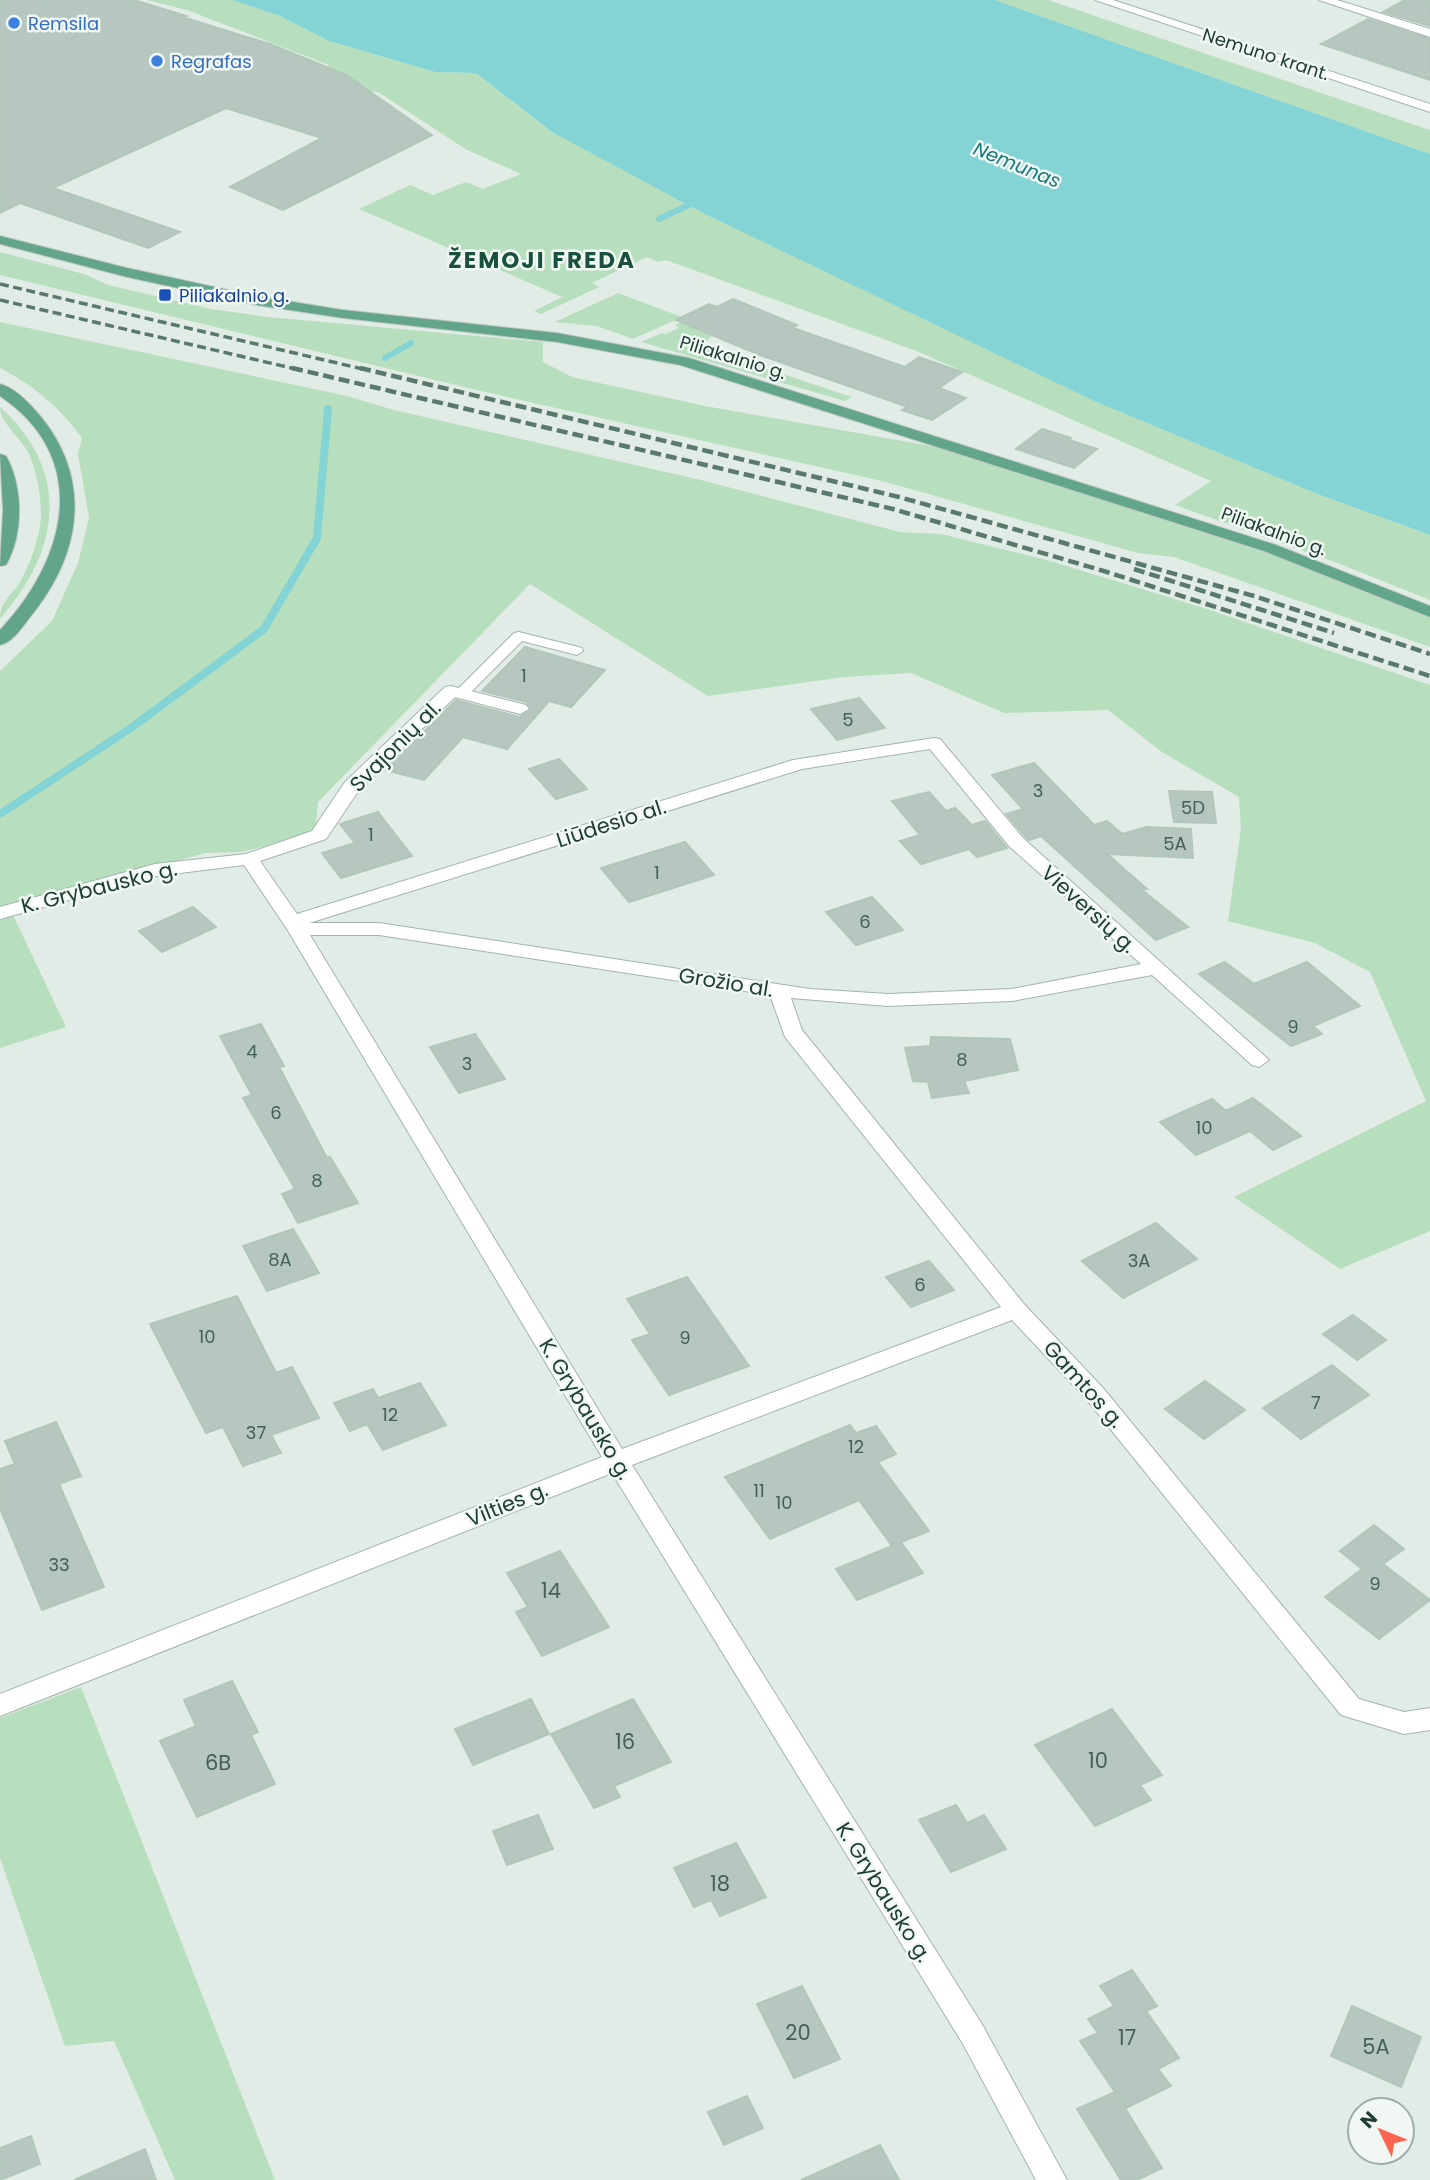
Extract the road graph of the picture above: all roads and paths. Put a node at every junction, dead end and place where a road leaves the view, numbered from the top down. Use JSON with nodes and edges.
{"nodes":[{"id":1,"x":1101,"y":0,"type":"edge"},
{"id":2,"x":1325,"y":0,"type":"edge"},
{"id":3,"x":1430,"y":21,"type":"edge"},
{"id":4,"x":1415,"y":29,"type":"junction"},
{"id":5,"x":1430,"y":33,"type":"edge"},
{"id":6,"x":1430,"y":108,"type":"edge"},
{"id":7,"x":0,"y":240,"type":"edge"},
{"id":8,"x":0,"y":389,"type":"edge"},
{"id":9,"x":0,"y":459,"type":"edge"},
{"id":10,"x":0,"y":561,"type":"edge"},
{"id":11,"x":1430,"y":612,"type":"edge"},
{"id":12,"x":0,"y":640,"type":"edge"},
{"id":13,"x":577,"y":651,"type":"dead end"},
{"id":14,"x":461,"y":694,"type":"junction"},
{"id":15,"x":520,"y":709,"type":"dead end"},
{"id":16,"x":934,"y":743,"type":"joint"},
{"id":17,"x":249,"y":859,"type":"junction"},
{"id":18,"x":0,"y":913,"type":"edge"},
{"id":19,"x":294,"y":925,"type":"junction"},
{"id":20,"x":1154,"y":968,"type":"junction"},
{"id":21,"x":778,"y":990,"type":"junction"},
{"id":22,"x":1259,"y":1059,"type":"dead end"},
{"id":23,"x":1016,"y":1310,"type":"junction"},
{"id":24,"x":617,"y":1461,"type":"junction"},
{"id":25,"x":0,"y":1705,"type":"edge"},
{"id":26,"x":1430,"y":1719,"type":"edge"},
{"id":27,"x":1052,"y":2180,"type":"edge"}],
"edges":[{"from":1,"to":6,"type":"street","name":"Nemuno krant."},
{"from":2,"to":4,"type":"street"},
{"from":3,"to":4,"type":"street"},
{"from":4,"to":5,"type":"street"},
{"from":7,"to":11,"type":"main road","name":"Piliakalnio g."},
{"from":8,"to":12,"type":"main road"},
{"from":9,"to":10,"type":"main road"},
{"from":13,"to":14,"type":"lane"},
{"from":14,"to":15,"type":"street","name":"Svajonių al."},
{"from":14,"to":17,"type":"street","name":"Svajonių al."},
{"from":16,"to":19,"type":"street","name":"Liūdesio al."},
{"from":16,"to":20,"type":"street","name":"Vieversių g."},
{"from":17,"to":18,"type":"street","name":"K. Grybausko g."},
{"from":17,"to":19,"type":"street","name":"K. Grybausko g."},
{"from":19,"to":21,"type":"street","name":"Grožio al."},
{"from":19,"to":24,"type":"street","name":"K. Grybausko g."},
{"from":20,"to":21,"type":"street","name":"Grožio al."},
{"from":20,"to":22,"type":"street","name":"Vieversių g."},
{"from":21,"to":23,"type":"street","name":"Gamtos g."},
{"from":23,"to":24,"type":"street","name":"Vilties g."},
{"from":23,"to":26,"type":"street","name":"Gamtos g."},
{"from":24,"to":25,"type":"street","name":"Vilties g."},
{"from":24,"to":27,"type":"street","name":"K. Grybausko g."}]}
